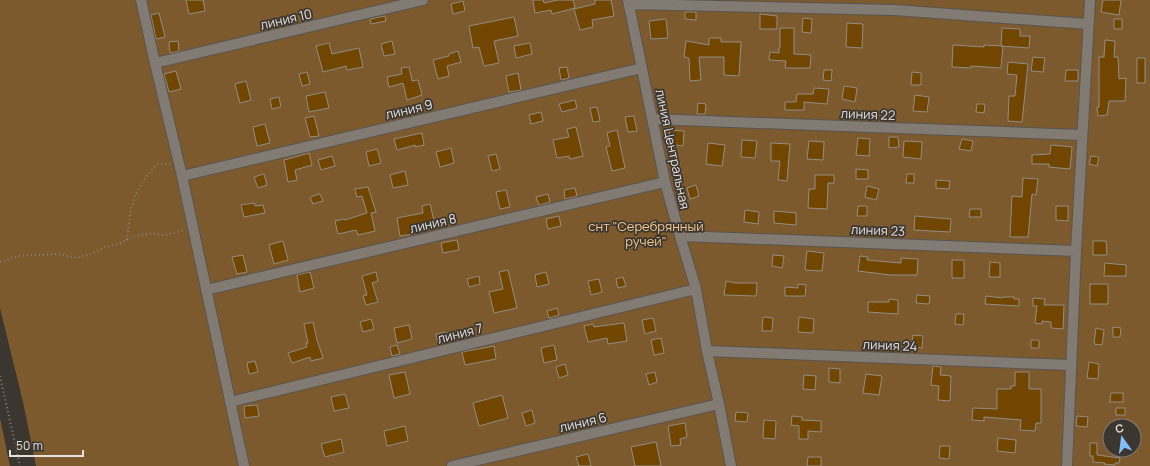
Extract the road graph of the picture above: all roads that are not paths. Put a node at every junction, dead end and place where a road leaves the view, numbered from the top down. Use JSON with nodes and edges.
{"nodes":[{"id":1,"x":142,"y":0,"type":"edge"},
{"id":2,"x":423,"y":0,"type":"edge"},
{"id":3,"x":1090,"y":0,"type":"edge"},
{"id":4,"x":628,"y":2,"type":"edge"},
{"id":5,"x":1088,"y":24,"type":"junction"},
{"id":6,"x":155,"y":62,"type":"junction"},
{"id":7,"x":642,"y":68,"type":"junction"},
{"id":8,"x":653,"y":119,"type":"junction"},
{"id":9,"x":1082,"y":135,"type":"junction"},
{"id":10,"x":182,"y":176,"type":"junction"},
{"id":11,"x":666,"y":182,"type":"junction"},
{"id":12,"x":680,"y":236,"type":"junction"},
{"id":13,"x":1076,"y":251,"type":"junction"},
{"id":14,"x":696,"y":289,"type":"junction"},
{"id":15,"x":206,"y":290,"type":"junction"},
{"id":16,"x":707,"y":351,"type":"junction"},
{"id":17,"x":1071,"y":365,"type":"junction"},
{"id":18,"x":230,"y":402,"type":"junction"},
{"id":19,"x":719,"y":404,"type":"junction"},
{"id":20,"x":244,"y":466,"type":"edge"},
{"id":21,"x":452,"y":466,"type":"edge"},
{"id":22,"x":731,"y":466,"type":"edge"},
{"id":23,"x":1066,"y":466,"type":"edge"}],
"edges":[{"from":1,"to":6,"type":"street"},
{"from":2,"to":6,"type":"street","name":"линия 10"},
{"from":3,"to":5,"type":"street"},
{"from":4,"to":5,"type":"street"},
{"from":4,"to":7,"type":"street","name":"линия Центральная"},
{"from":5,"to":9,"type":"street"},
{"from":6,"to":10,"type":"street"},
{"from":7,"to":8,"type":"street","name":"линия Центральная"},
{"from":7,"to":10,"type":"street","name":"линия 9"},
{"from":8,"to":9,"type":"street","name":"линия 22"},
{"from":8,"to":11,"type":"street","name":"линия Центральная"},
{"from":9,"to":13,"type":"street"},
{"from":10,"to":15,"type":"street"},
{"from":11,"to":12,"type":"street","name":"линия Центральная"},
{"from":11,"to":15,"type":"street","name":"линия 8"},
{"from":12,"to":13,"type":"street","name":"линия 23"},
{"from":12,"to":14,"type":"street","name":"линия Центральная"},
{"from":13,"to":17,"type":"street"},
{"from":14,"to":16,"type":"street","name":"линия Центральная"},
{"from":14,"to":18,"type":"street","name":"линия 7"},
{"from":15,"to":18,"type":"street"},
{"from":16,"to":17,"type":"street","name":"линия 24"},
{"from":16,"to":19,"type":"street","name":"линия Центральная"},
{"from":17,"to":23,"type":"street"},
{"from":18,"to":20,"type":"street"},
{"from":19,"to":21,"type":"street","name":"линия 6"},
{"from":19,"to":22,"type":"street","name":"линия Центральная"}]}
